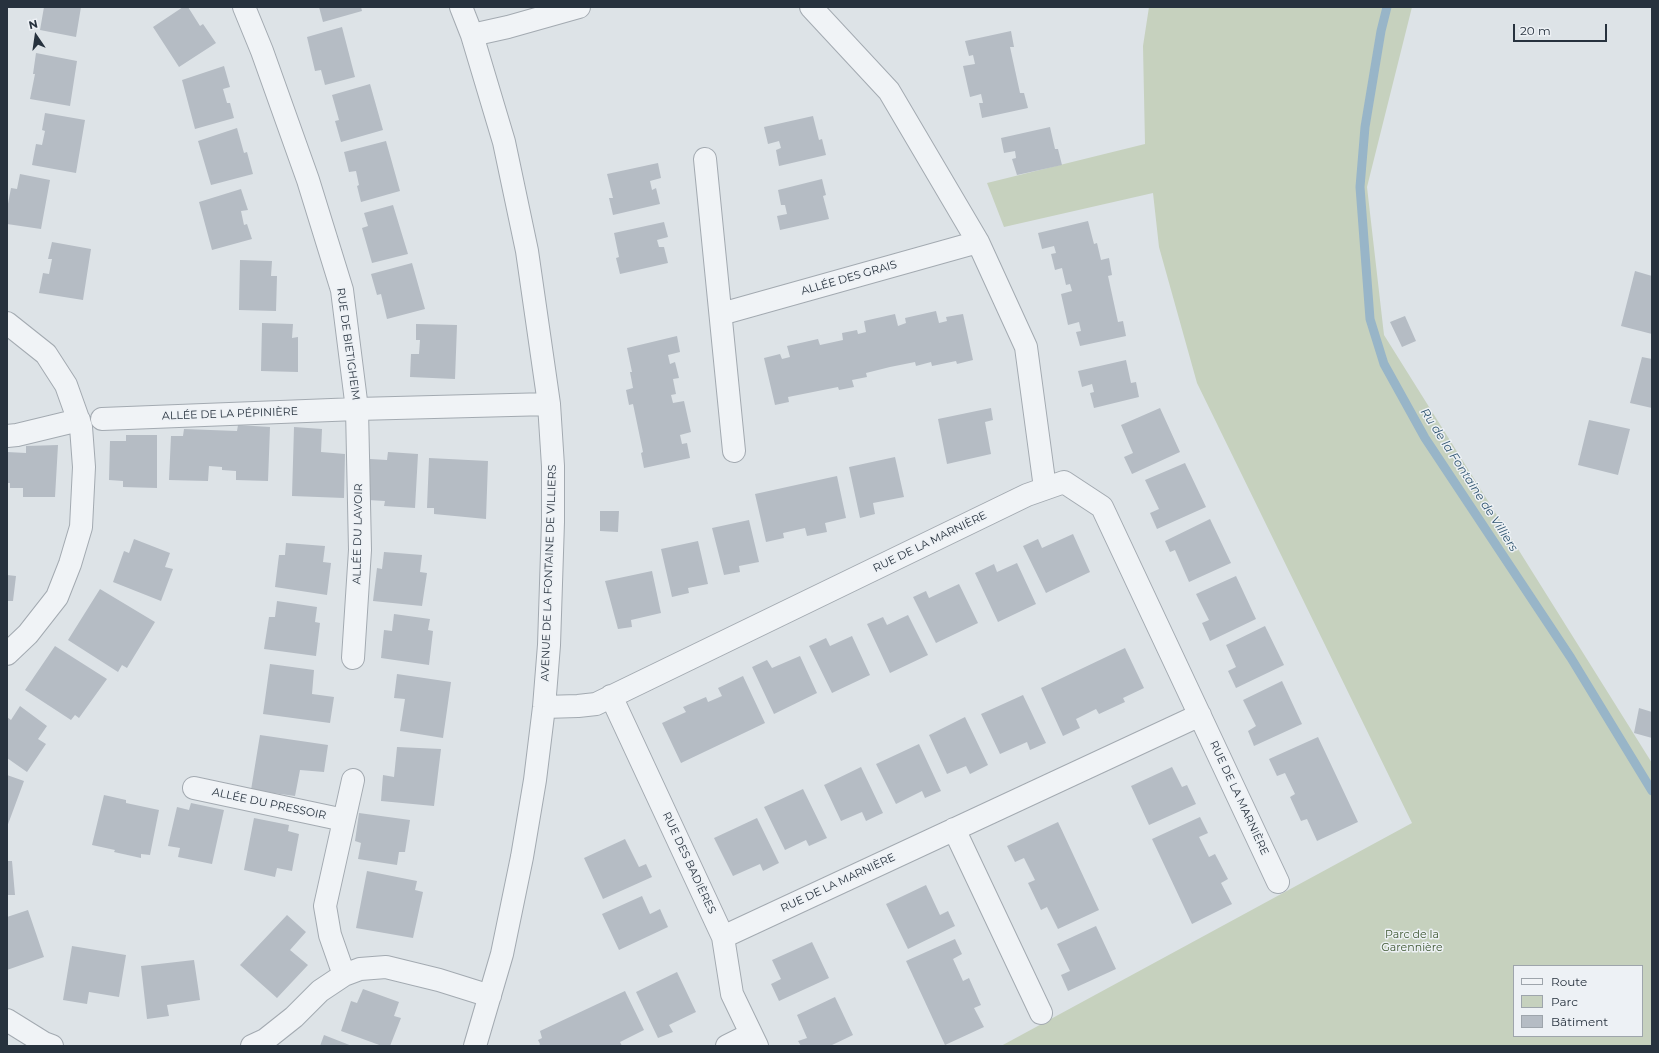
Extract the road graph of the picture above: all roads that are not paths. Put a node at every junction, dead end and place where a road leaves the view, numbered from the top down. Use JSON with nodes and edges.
{"nodes":[{"id":1,"x":244,"y":7,"type":"edge"},
{"id":2,"x":461,"y":7,"type":"edge"},
{"id":3,"x":579,"y":7,"type":"edge"},
{"id":4,"x":811,"y":7,"type":"edge"},
{"id":5,"x":472,"y":35,"type":"junction"},
{"id":6,"x":705,"y":159,"type":"dead end"},
{"id":7,"x":978,"y":242,"type":"junction"},
{"id":8,"x":721,"y":314,"type":"junction"},
{"id":9,"x":7,"y":323,"type":"edge"},
{"id":10,"x":549,"y":404,"type":"junction"},
{"id":11,"x":357,"y":409,"type":"junction"},
{"id":12,"x":102,"y":419,"type":"dead end"},
{"id":13,"x":79,"y":420,"type":"junction"},
{"id":14,"x":7,"y":436,"type":"edge"},
{"id":15,"x":734,"y":451,"type":"dead end"},
{"id":16,"x":1045,"y":488,"type":"junction"},
{"id":17,"x":7,"y":654,"type":"edge"},
{"id":18,"x":353,"y":658,"type":"dead end"},
{"id":19,"x":611,"y":696,"type":"junction"},
{"id":20,"x":544,"y":706,"type":"junction"},
{"id":21,"x":1200,"y":715,"type":"junction"},
{"id":22,"x":353,"y":780,"type":"dead end"},
{"id":23,"x":194,"y":788,"type":"dead end"},
{"id":24,"x":344,"y":820,"type":"junction"},
{"id":25,"x":954,"y":829,"type":"junction"},
{"id":26,"x":1278,"y":882,"type":"dead end"},
{"id":27,"x":723,"y":937,"type":"junction"},
{"id":28,"x":344,"y":975,"type":"junction"},
{"id":29,"x":490,"y":996,"type":"junction"},
{"id":30,"x":1041,"y":1013,"type":"dead end"},
{"id":31,"x":7,"y":1020,"type":"edge"},
{"id":32,"x":754,"y":1040,"type":"edge"},
{"id":33,"x":47,"y":1045,"type":"edge"},
{"id":34,"x":252,"y":1046,"type":"edge"},
{"id":35,"x":475,"y":1046,"type":"edge"},
{"id":36,"x":727,"y":1046,"type":"edge"}],
"edges":[{"from":1,"to":11,"type":"street","name":"RUE DE BIETIGHEIM"},
{"from":2,"to":5,"type":"street","name":"AVENUE DE LA FONTAINE DE VILLIERS"},
{"from":3,"to":5,"type":"street"},
{"from":4,"to":7,"type":"street"},
{"from":5,"to":10,"type":"street","name":"AVENUE DE LA FONTAINE DE VILLIERS"},
{"from":6,"to":8,"type":"street"},
{"from":7,"to":8,"type":"street","name":"ALLÉE DES GRAIS"},
{"from":7,"to":16,"type":"street"},
{"from":8,"to":15,"type":"street"},
{"from":9,"to":13,"type":"street"},
{"from":10,"to":11,"type":"street","name":"RUE DE BIETIGHEIM"},
{"from":10,"to":20,"type":"street","name":"AVENUE DE LA FONTAINE DE VILLIERS"},
{"from":11,"to":12,"type":"street","name":"ALLÉE DE LA PÉPINIÈRE"},
{"from":11,"to":18,"type":"street","name":"ALLÉE DU LAVOIR"},
{"from":13,"to":14,"type":"street"},
{"from":13,"to":17,"type":"street"},
{"from":16,"to":19,"type":"street","name":"RUE DE LA MARNIÈRE"},
{"from":16,"to":21,"type":"street","name":"RUE DE LA MARNIÈRE"},
{"from":19,"to":20,"type":"street","name":"RUE DE LA MARNIÈRE"},
{"from":19,"to":27,"type":"street","name":"RUE DES BADIÈRES"},
{"from":20,"to":29,"type":"street","name":"AVENUE DE LA FONTAINE DE VILLIERS"},
{"from":21,"to":25,"type":"street","name":"RUE DE LA MARNIÈRE"},
{"from":21,"to":26,"type":"street","name":"RUE DE LA MARNIÈRE"},
{"from":22,"to":24,"type":"street"},
{"from":23,"to":24,"type":"street","name":"ALLÉE DU PRESSOIR"},
{"from":24,"to":28,"type":"street"},
{"from":25,"to":27,"type":"street","name":"RUE DE LA MARNIÈRE"},
{"from":25,"to":30,"type":"street"},
{"from":27,"to":32,"type":"street","name":"RUE DES BADIÈRES"},
{"from":28,"to":29,"type":"street"},
{"from":28,"to":34,"type":"street"},
{"from":29,"to":35,"type":"street","name":"AVENUE DE LA FONTAINE DE VILLIERS"},
{"from":31,"to":33,"type":"street"},
{"from":32,"to":36,"type":"street","name":"RUE DES BADIÈRES"}]}
